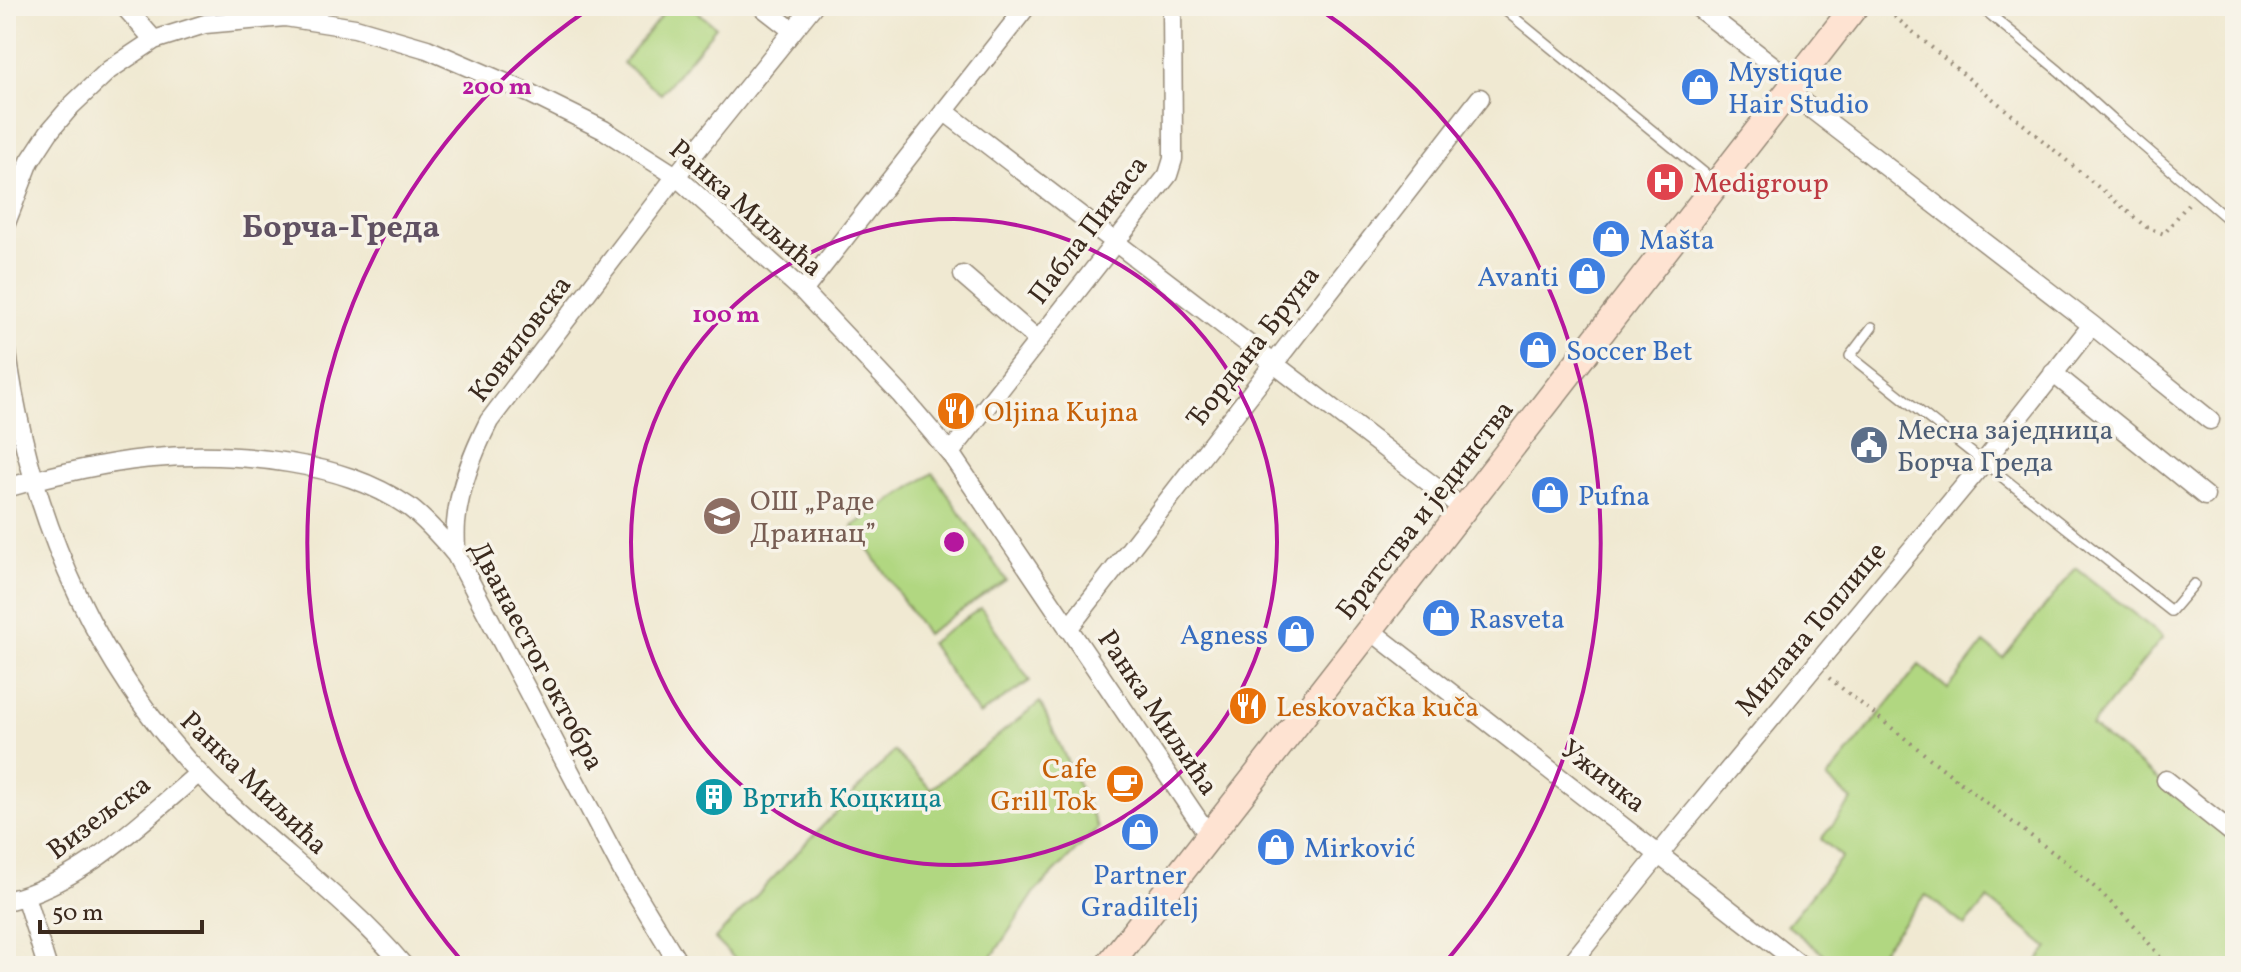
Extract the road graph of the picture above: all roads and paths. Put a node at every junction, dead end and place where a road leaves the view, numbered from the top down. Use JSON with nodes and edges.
{"nodes":[{"id":1,"x":124,"y":6,"type":"edge"},
{"id":2,"x":761,"y":6,"type":"edge"},
{"id":3,"x":813,"y":6,"type":"edge"},
{"id":4,"x":1027,"y":6,"type":"edge"},
{"id":5,"x":1172,"y":6,"type":"edge"},
{"id":6,"x":1500,"y":6,"type":"edge"},
{"id":7,"x":1696,"y":6,"type":"edge"},
{"id":8,"x":1855,"y":6,"type":"edge"},
{"id":9,"x":1882,"y":6,"type":"edge"},
{"id":10,"x":1980,"y":6,"type":"edge"},
{"id":11,"x":793,"y":31,"type":"junction"},
{"id":12,"x":154,"y":40,"type":"junction"},
{"id":13,"x":1791,"y":86,"type":"junction"},
{"id":14,"x":1480,"y":98,"type":"dead end"},
{"id":15,"x":944,"y":111,"type":"junction"},
{"id":16,"x":676,"y":176,"type":"junction"},
{"id":17,"x":1717,"y":183,"type":"junction"},
{"id":18,"x":2197,"y":192,"type":"junction"},
{"id":19,"x":6,"y":223,"type":"edge"},
{"id":20,"x":2235,"y":225,"type":"edge"},
{"id":21,"x":1114,"y":241,"type":"junction"},
{"id":22,"x":963,"y":275,"type":"dead end"},
{"id":23,"x":803,"y":291,"type":"junction"},
{"id":24,"x":2092,"y":325,"type":"junction"},
{"id":25,"x":1872,"y":327,"type":"dead end"},
{"id":26,"x":1038,"y":340,"type":"junction"},
{"id":27,"x":6,"y":346,"type":"edge"},
{"id":28,"x":1274,"y":364,"type":"junction"},
{"id":29,"x":2053,"y":373,"type":"junction"},
{"id":30,"x":2210,"y":420,"type":"dead end"},
{"id":31,"x":950,"y":453,"type":"junction"},
{"id":32,"x":1984,"y":462,"type":"junction"},
{"id":33,"x":34,"y":481,"type":"junction"},
{"id":34,"x":6,"y":488,"type":"edge"},
{"id":35,"x":2205,"y":496,"type":"dead end"},
{"id":36,"x":1465,"y":510,"type":"junction"},
{"id":37,"x":456,"y":555,"type":"junction"},
{"id":38,"x":2194,"y":584,"type":"dead end"},
{"id":39,"x":1068,"y":629,"type":"junction"},
{"id":40,"x":1370,"y":630,"type":"junction"},
{"id":41,"x":1814,"y":667,"type":"junction"},
{"id":42,"x":199,"y":773,"type":"junction"},
{"id":43,"x":2166,"y":780,"type":"dead end"},
{"id":44,"x":2235,"y":835,"type":"edge"},
{"id":45,"x":1209,"y":836,"type":"junction"},
{"id":46,"x":1660,"y":854,"type":"junction"},
{"id":47,"x":25,"y":896,"type":"junction"},
{"id":48,"x":6,"y":901,"type":"edge"},
{"id":49,"x":47,"y":966,"type":"edge"},
{"id":50,"x":404,"y":966,"type":"edge"},
{"id":51,"x":680,"y":966,"type":"edge"},
{"id":52,"x":1108,"y":966,"type":"edge"},
{"id":53,"x":1569,"y":966,"type":"edge"},
{"id":54,"x":1802,"y":966,"type":"edge"},
{"id":55,"x":2167,"y":966,"type":"edge"}],
"edges":[{"from":1,"to":12,"type":"street"},
{"from":2,"to":11,"type":"street"},
{"from":3,"to":11,"type":"street","name":"Ковиловска"},
{"from":4,"to":15,"type":"street"},
{"from":5,"to":21,"type":"street","name":"Пабла Пикаса"},
{"from":6,"to":17,"type":"lane"},
{"from":7,"to":13,"type":"street"},
{"from":8,"to":13,"type":"street","name":"Братства и јединства"},
{"from":9,"to":18,"type":"path"},
{"from":10,"to":18,"type":"lane"},
{"from":11,"to":16,"type":"street","name":"Ковиловска"},
{"from":12,"to":16,"type":"street","name":"Ранка Миљића"},
{"from":12,"to":19,"type":"street","name":"Ранка Миљића"},
{"from":13,"to":17,"type":"street","name":"Братства и јединства"},
{"from":13,"to":24,"type":"street"},
{"from":14,"to":28,"type":"street","name":"Ђордана Бруна"},
{"from":15,"to":21,"type":"street"},
{"from":15,"to":23,"type":"street"},
{"from":16,"to":23,"type":"street","name":"Ранка Миљића"},
{"from":16,"to":37,"type":"street","name":"Ковиловска"},
{"from":17,"to":36,"type":"street","name":"Братства и јединства"},
{"from":18,"to":20,"type":"lane"},
{"from":21,"to":26,"type":"street","name":"Пабла Пикаса"},
{"from":21,"to":28,"type":"street"},
{"from":22,"to":26,"type":"street"},
{"from":23,"to":31,"type":"street","name":"Ранка Миљића"},
{"from":24,"to":29,"type":"street","name":"Милана Топлице"},
{"from":24,"to":30,"type":"street"},
{"from":25,"to":32,"type":"lane"},
{"from":26,"to":31,"type":"street","name":"Пабла Пикаса"},
{"from":27,"to":33,"type":"street","name":"Ранка Миљића"},
{"from":28,"to":36,"type":"street"},
{"from":28,"to":39,"type":"street","name":"Ђордана Бруна"},
{"from":29,"to":32,"type":"street","name":"Милана Топлице"},
{"from":29,"to":35,"type":"street"},
{"from":31,"to":39,"type":"street","name":"Ранка Миљића"},
{"from":32,"to":38,"type":"lane"},
{"from":32,"to":41,"type":"street","name":"Милана Топлице"},
{"from":33,"to":34,"type":"street"},
{"from":33,"to":37,"type":"street","name":"Дванаестог октобра"},
{"from":33,"to":42,"type":"street","name":"Ранка Миљића"},
{"from":36,"to":40,"type":"street","name":"Братства и јединства"},
{"from":37,"to":51,"type":"street","name":"Дванаестог октобра"},
{"from":39,"to":45,"type":"street","name":"Ранка Миљића"},
{"from":40,"to":45,"type":"street","name":"Братства и јединства"},
{"from":40,"to":46,"type":"street","name":"Ужичка"},
{"from":41,"to":46,"type":"street","name":"Милана Топлице"},
{"from":41,"to":55,"type":"path"},
{"from":42,"to":47,"type":"street","name":"Визељска"},
{"from":42,"to":50,"type":"street","name":"Ранка Миљића"},
{"from":43,"to":44,"type":"street"},
{"from":45,"to":52,"type":"street","name":"Братства и јединства"},
{"from":46,"to":53,"type":"street","name":"Милана Топлице"},
{"from":46,"to":54,"type":"street","name":"Ужичка"},
{"from":47,"to":48,"type":"street","name":"Визељска"},
{"from":47,"to":49,"type":"street"}]}
